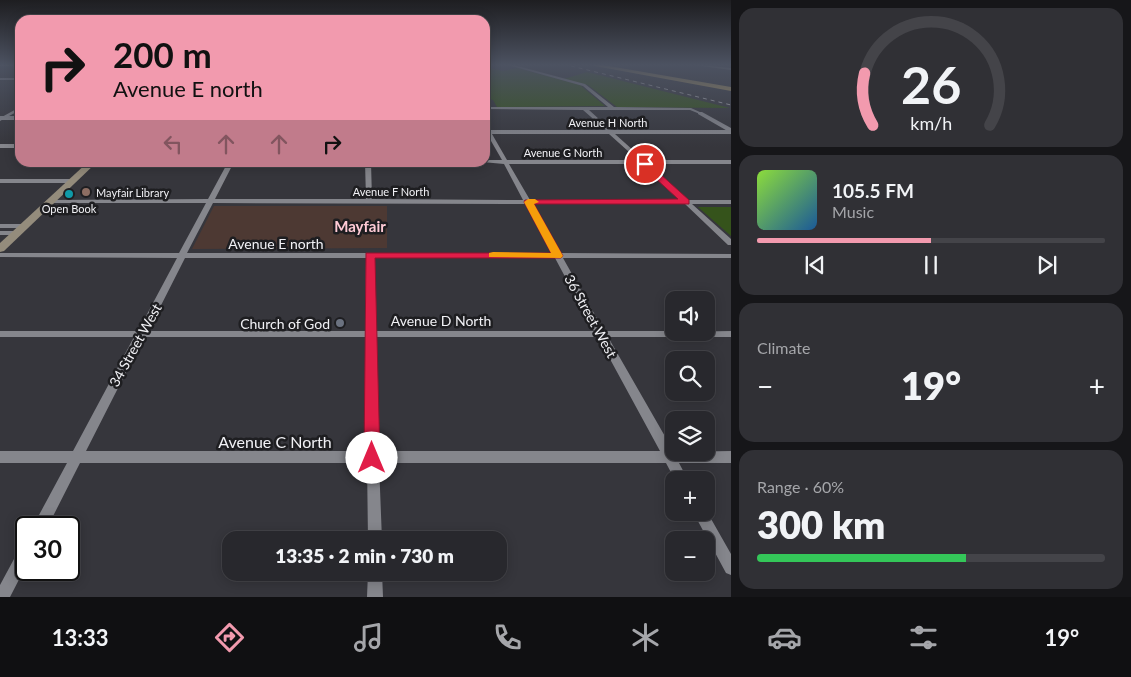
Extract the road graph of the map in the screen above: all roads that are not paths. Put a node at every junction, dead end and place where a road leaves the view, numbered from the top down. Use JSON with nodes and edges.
{"nodes":[{"id":1,"x":593,"y":92,"type":"edge"},
{"id":2,"x":15,"y":108,"type":"edge"},
{"id":3,"x":490,"y":108,"type":"edge"},
{"id":4,"x":584,"y":108,"type":"junction"},
{"id":5,"x":613,"y":108,"type":"junction"},
{"id":6,"x":15,"y":111,"type":"edge"},
{"id":7,"x":700,"y":113,"type":"joint"},
{"id":8,"x":1,"y":118,"type":"edge"},
{"id":9,"x":15,"y":118,"type":"edge"},
{"id":10,"x":490,"y":130,"type":"edge"},
{"id":11,"x":610,"y":132,"type":"junction"},
{"id":12,"x":731,"y":132,"type":"edge"},
{"id":13,"x":490,"y":136,"type":"edge"},
{"id":14,"x":0,"y":146,"type":"edge"},
{"id":15,"x":15,"y":146,"type":"edge"},
{"id":16,"x":490,"y":162,"type":"edge"},
{"id":17,"x":506,"y":162,"type":"junction"},
{"id":18,"x":643,"y":162,"type":"junction"},
{"id":19,"x":731,"y":162,"type":"edge"},
{"id":20,"x":88,"y":167,"type":"edge"},
{"id":21,"x":228,"y":167,"type":"edge"},
{"id":22,"x":368,"y":167,"type":"edge"},
{"id":23,"x":0,"y":181,"type":"edge"},
{"id":24,"x":73,"y":181,"type":"junction"},
{"id":25,"x":52,"y":201,"type":"junction"},
{"id":26,"x":210,"y":201,"type":"junction"},
{"id":27,"x":369,"y":202,"type":"junction"},
{"id":28,"x":528,"y":202,"type":"junction"},
{"id":29,"x":686,"y":202,"type":"junction"},
{"id":30,"x":731,"y":202,"type":"edge"},
{"id":31,"x":0,"y":226,"type":"edge"},
{"id":32,"x":22,"y":229,"type":"junction"},
{"id":33,"x":0,"y":233,"type":"edge"},
{"id":34,"x":731,"y":243,"type":"edge"},
{"id":35,"x":0,"y":249,"type":"edge"},
{"id":36,"x":0,"y":255,"type":"edge"},
{"id":37,"x":182,"y":255,"type":"junction"},
{"id":38,"x":370,"y":255,"type":"junction"},
{"id":39,"x":558,"y":256,"type":"junction"},
{"id":40,"x":731,"y":256,"type":"edge"},
{"id":41,"x":0,"y":334,"type":"edge"},
{"id":42,"x":140,"y":334,"type":"junction"},
{"id":43,"x":370,"y":334,"type":"junction"},
{"id":44,"x":600,"y":334,"type":"junction"},
{"id":45,"x":731,"y":334,"type":"edge"},
{"id":46,"x":665,"y":448,"type":"edge"},
{"id":47,"x":0,"y":457,"type":"edge"},
{"id":48,"x":665,"y":457,"type":"edge"},
{"id":49,"x":715,"y":457,"type":"edge"},
{"id":50,"x":731,"y":457,"type":"edge"},
{"id":51,"x":75,"y":458,"type":"junction"},
{"id":52,"x":372,"y":458,"type":"junction"},
{"id":53,"x":44,"y":516,"type":"edge"},
{"id":54,"x":705,"y":521,"type":"edge"},
{"id":55,"x":374,"y":531,"type":"edge"},
{"id":56,"x":731,"y":568,"type":"edge"},
{"id":57,"x":15,"y":572,"type":"edge"},
{"id":58,"x":375,"y":581,"type":"edge"},
{"id":59,"x":2,"y":597,"type":"edge"},
{"id":60,"x":375,"y":597,"type":"edge"}],
"edges":[{"from":1,"to":5,"type":"street"},
{"from":2,"to":8,"type":"street"},
{"from":3,"to":4,"type":"street"},
{"from":4,"to":5,"type":"street"},
{"from":4,"to":11,"type":"street"},
{"from":5,"to":7,"type":"street"},
{"from":6,"to":8,"type":"street"},
{"from":7,"to":12,"type":"street"},
{"from":8,"to":9,"type":"street"},
{"from":10,"to":11,"type":"street","name":"Avenue H North"},
{"from":11,"to":12,"type":"street","name":"Avenue H North"},
{"from":11,"to":18,"type":"street"},
{"from":13,"to":17,"type":"street","name":"36 Street West"},
{"from":14,"to":15,"type":"street"},
{"from":16,"to":17,"type":"street","name":"Avenue G North"},
{"from":17,"to":18,"type":"street","name":"Avenue G North"},
{"from":17,"to":28,"type":"street","name":"36 Street West"},
{"from":18,"to":19,"type":"street","name":"Avenue G North"},
{"from":18,"to":29,"type":"street"},
{"from":20,"to":24,"type":"main road"},
{"from":21,"to":26,"type":"street","name":"34 Street West"},
{"from":22,"to":27,"type":"street"},
{"from":23,"to":24,"type":"street"},
{"from":24,"to":25,"type":"main road"},
{"from":25,"to":26,"type":"street","name":"Avenue F North"},
{"from":25,"to":32,"type":"main road"},
{"from":26,"to":27,"type":"street","name":"Avenue F North"},
{"from":26,"to":37,"type":"street","name":"34 Street West"},
{"from":27,"to":28,"type":"street","name":"Avenue F North"},
{"from":28,"to":29,"type":"street","name":"Avenue F North"},
{"from":28,"to":39,"type":"street","name":"36 Street West"},
{"from":29,"to":30,"type":"street","name":"Avenue F North"},
{"from":29,"to":34,"type":"street"},
{"from":31,"to":32,"type":"street"},
{"from":32,"to":33,"type":"street"},
{"from":32,"to":35,"type":"main road"},
{"from":36,"to":37,"type":"street","name":"Avenue E north"},
{"from":37,"to":38,"type":"street","name":"Avenue E north"},
{"from":37,"to":42,"type":"street","name":"34 Street West"},
{"from":38,"to":39,"type":"street","name":"Avenue E north"},
{"from":38,"to":43,"type":"street"},
{"from":39,"to":40,"type":"street","name":"Avenue E north"},
{"from":39,"to":44,"type":"street","name":"36 Street West"},
{"from":41,"to":42,"type":"street","name":"Avenue D North"},
{"from":42,"to":43,"type":"street","name":"Avenue D North"},
{"from":42,"to":51,"type":"street","name":"34 Street West"},
{"from":43,"to":44,"type":"street","name":"Avenue D North"},
{"from":43,"to":52,"type":"street"},
{"from":44,"to":45,"type":"street","name":"Avenue D North"},
{"from":44,"to":46,"type":"street","name":"36 Street West"},
{"from":47,"to":51,"type":"street","name":"Avenue C North"},
{"from":48,"to":52,"type":"street","name":"Avenue C North"},
{"from":49,"to":50,"type":"street","name":"Avenue C North"},
{"from":51,"to":52,"type":"street","name":"Avenue C North"},
{"from":51,"to":53,"type":"street","name":"34 Street West"},
{"from":52,"to":55,"type":"street"},
{"from":54,"to":56,"type":"street"},
{"from":57,"to":59,"type":"street"},
{"from":58,"to":60,"type":"street"}]}
